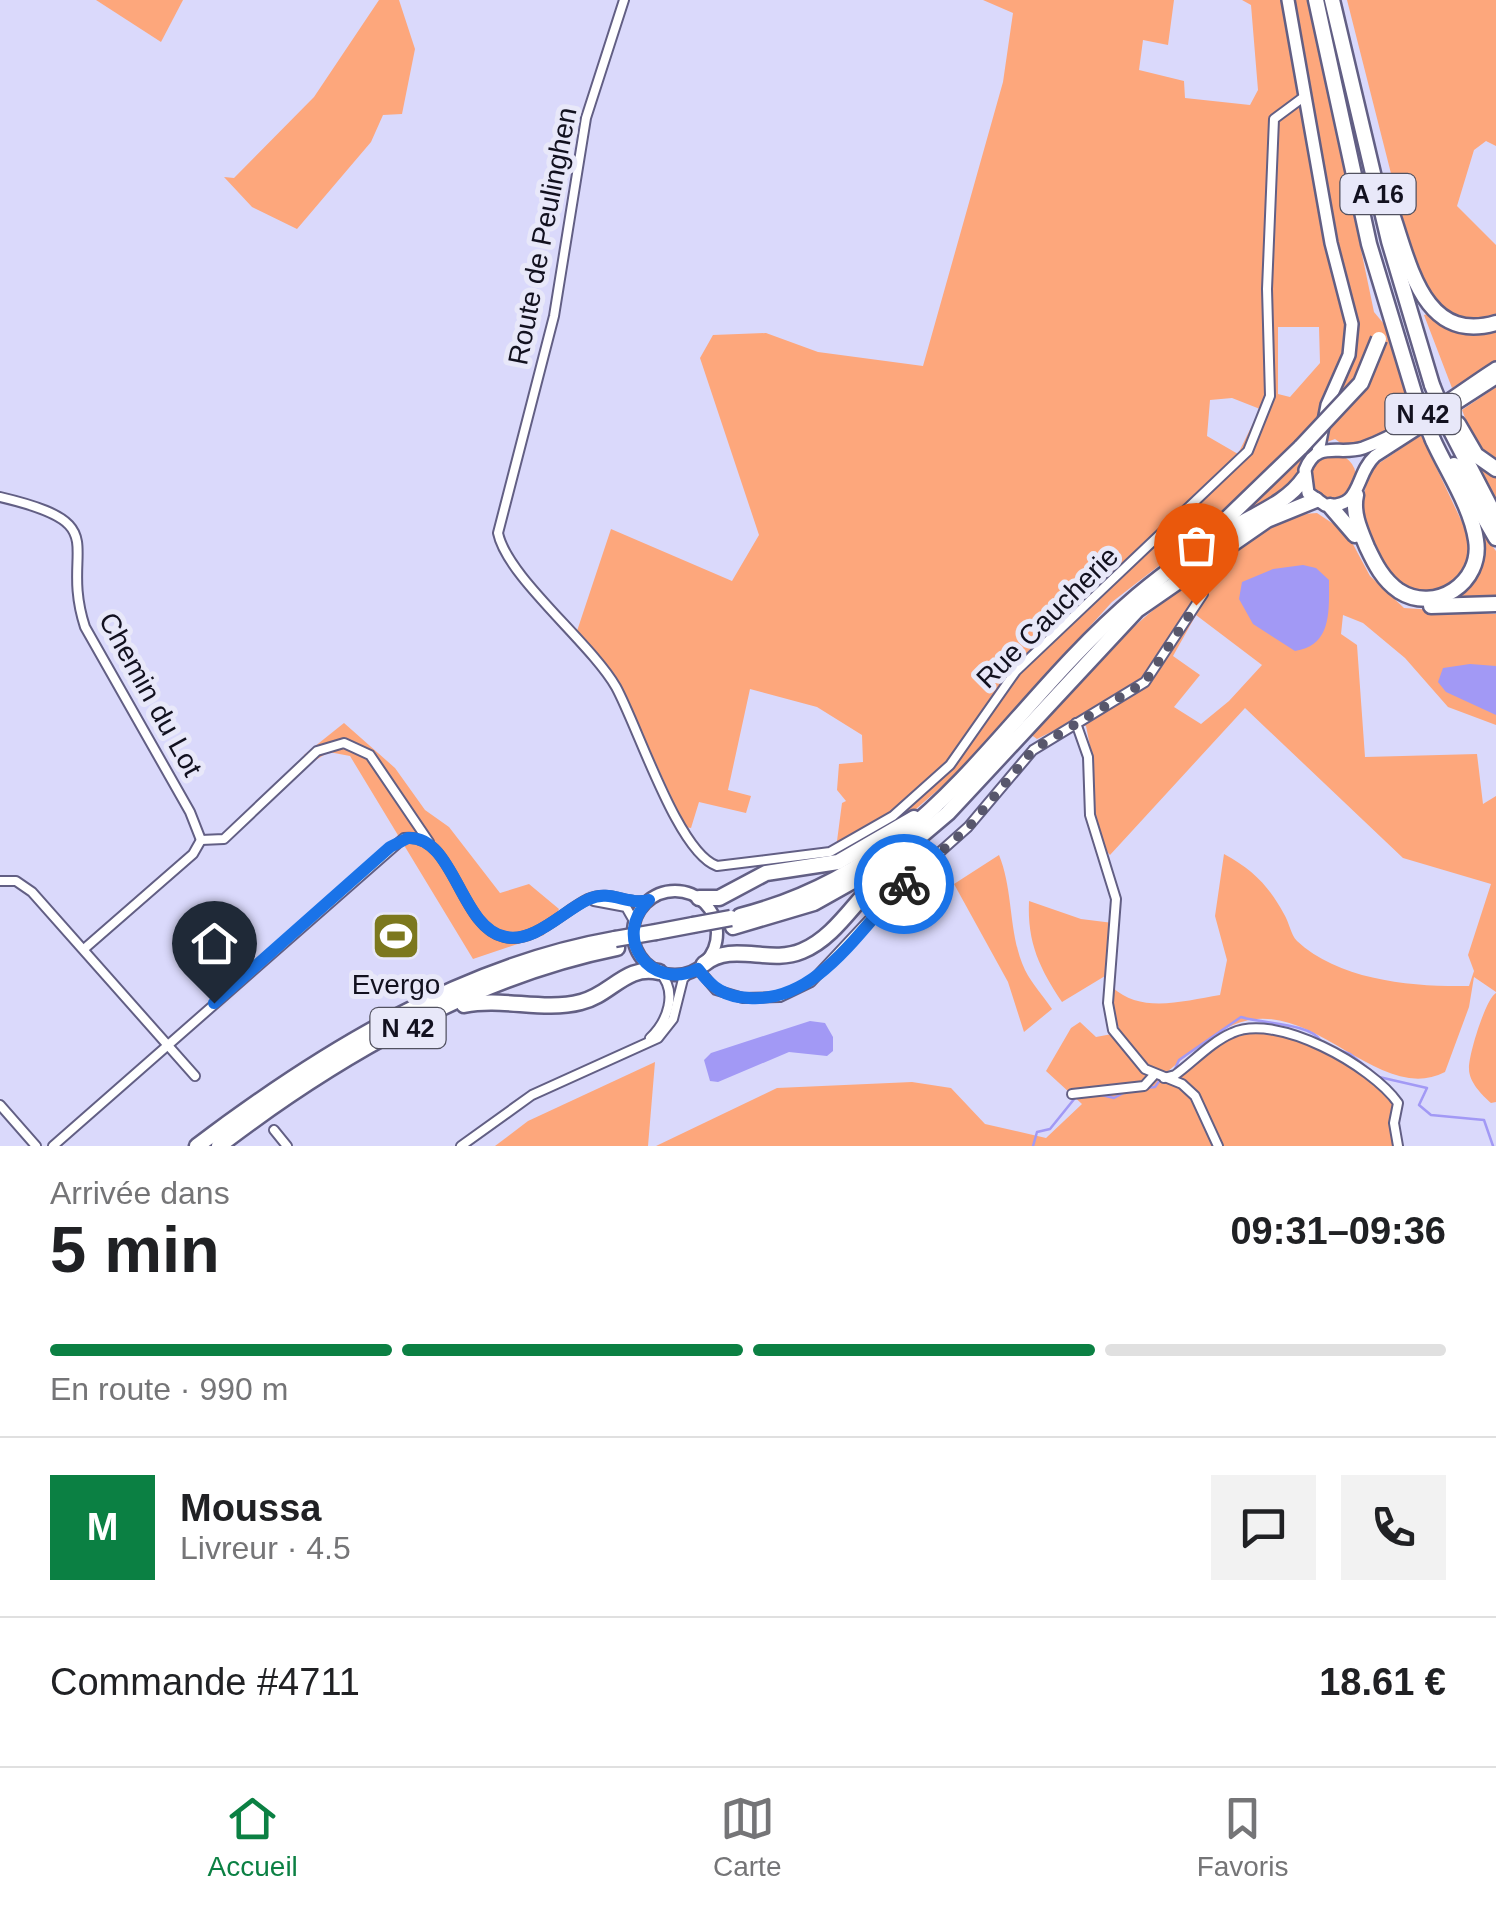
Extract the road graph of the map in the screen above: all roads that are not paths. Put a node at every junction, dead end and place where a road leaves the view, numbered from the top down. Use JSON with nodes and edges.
{"nodes":[{"id":1,"x":624,"y":0,"type":"edge"},
{"id":2,"x":1288,"y":0,"type":"edge"},
{"id":3,"x":1319,"y":0,"type":"edge"},
{"id":4,"x":1335,"y":0,"type":"edge"},
{"id":5,"x":1307,"y":95,"type":"junction"},
{"id":6,"x":1360,"y":208,"type":"junction"},
{"id":7,"x":1393,"y":218,"type":"junction"},
{"id":8,"x":1496,"y":324,"type":"edge"},
{"id":9,"x":1496,"y":368,"type":"edge"},
{"id":10,"x":1496,"y":378,"type":"edge"},
{"id":11,"x":1427,"y":388,"type":"junction"},
{"id":12,"x":1325,"y":426,"type":"junction"},
{"id":13,"x":1445,"y":432,"type":"junction"},
{"id":14,"x":1343,"y":450,"type":"junction"},
{"id":15,"x":1318,"y":452,"type":"junction"},
{"id":16,"x":1496,"y":470,"type":"edge"},
{"id":17,"x":1362,"y":474,"type":"junction"},
{"id":18,"x":1304,"y":478,"type":"junction"},
{"id":19,"x":1356,"y":495,"type":"junction"},
{"id":20,"x":0,"y":497,"type":"edge"},
{"id":21,"x":1323,"y":503,"type":"junction"},
{"id":22,"x":1496,"y":518,"type":"edge"},
{"id":23,"x":1496,"y":538,"type":"edge"},
{"id":24,"x":1180,"y":563,"type":"junction"},
{"id":25,"x":1202,"y":594,"type":"dead end"},
{"id":26,"x":1496,"y":604,"type":"edge"},
{"id":27,"x":1076,"y":723,"type":"junction"},
{"id":28,"x":1019,"y":726,"type":"junction"},
{"id":29,"x":410,"y":818,"type":"junction"},
{"id":30,"x":201,"y":840,"type":"junction"},
{"id":31,"x":400,"y":840,"type":"junction"},
{"id":32,"x":688,"y":843,"type":"joint"},
{"id":33,"x":432,"y":846,"type":"junction"},
{"id":34,"x":0,"y":881,"type":"edge"},
{"id":35,"x":699,"y":898,"type":"junction"},
{"id":36,"x":649,"y":900,"type":"junction"},
{"id":37,"x":580,"y":904,"type":"junction"},
{"id":38,"x":634,"y":921,"type":"junction"},
{"id":39,"x":616,"y":944,"type":"junction"},
{"id":40,"x":84,"y":949,"type":"junction"},
{"id":41,"x":697,"y":969,"type":"junction"},
{"id":42,"x":659,"y":972,"type":"junction"},
{"id":43,"x":424,"y":1020,"type":"junction"},
{"id":44,"x":168,"y":1044,"type":"junction"},
{"id":45,"x":635,"y":1048,"type":"junction"},
{"id":46,"x":1154,"y":1075,"type":"junction"},
{"id":47,"x":196,"y":1076,"type":"dead end"},
{"id":48,"x":1164,"y":1078,"type":"junction"},
{"id":49,"x":1072,"y":1094,"type":"dead end"},
{"id":50,"x":0,"y":1105,"type":"edge"},
{"id":51,"x":274,"y":1130,"type":"dead end"},
{"id":52,"x":36,"y":1146,"type":"edge"},
{"id":53,"x":52,"y":1146,"type":"edge"},
{"id":54,"x":198,"y":1146,"type":"edge"},
{"id":55,"x":219,"y":1146,"type":"edge"},
{"id":56,"x":286,"y":1146,"type":"edge"},
{"id":57,"x":460,"y":1146,"type":"edge"},
{"id":58,"x":1218,"y":1146,"type":"edge"},
{"id":59,"x":1398,"y":1146,"type":"edge"}],
"edges":[{"from":1,"to":32,"type":"street","name":"Route de Peulinghen"},
{"from":2,"to":5,"type":"main road"},
{"from":3,"to":6,"type":"highway"},
{"from":3,"to":11,"type":"highway","number":"A 16"},
{"from":4,"to":7,"type":"highway"},
{"from":4,"to":11,"type":"highway","number":"A 16"},
{"from":5,"to":12,"type":"main road"},
{"from":5,"to":32,"type":"street","name":"Rue Caucherie"},
{"from":6,"to":11,"type":"highway"},
{"from":6,"to":24,"type":"highway","bridge":true},
{"from":7,"to":8,"type":"highway"},
{"from":7,"to":11,"type":"highway"},
{"from":9,"to":14,"type":"main road","number":"N 42"},
{"from":10,"to":17,"type":"main road","number":"N 42"},
{"from":11,"to":13,"type":"highway","number":"A 16"},
{"from":12,"to":14,"type":"main road"},
{"from":12,"to":15,"type":"main road"},
{"from":13,"to":16,"type":"highway"},
{"from":13,"to":19,"type":"highway"},
{"from":13,"to":22,"type":"highway","number":"A 16"},
{"from":13,"to":23,"type":"highway","number":"A 16"},
{"from":14,"to":15,"type":"main road"},
{"from":14,"to":17,"type":"main road"},
{"from":15,"to":18,"type":"main road"},
{"from":17,"to":19,"type":"main road"},
{"from":18,"to":21,"type":"main road"},
{"from":18,"to":24,"type":"highway","number":"N 42"},
{"from":19,"to":21,"type":"main road"},
{"from":20,"to":30,"type":"street","name":"Chemin du Lot"},
{"from":21,"to":26,"type":"highway"},
{"from":21,"to":28,"type":"highway","number":"N 42"},
{"from":24,"to":28,"type":"highway","number":"N 42"},
{"from":25,"to":27,"type":"street"},
{"from":27,"to":41,"type":"street"},
{"from":27,"to":46,"type":"street"},
{"from":28,"to":35,"type":"highway"},
{"from":28,"to":39,"type":"highway","number":"N 42","bridge":true},
{"from":28,"to":41,"type":"highway"},
{"from":29,"to":30,"type":"street"},
{"from":29,"to":31,"type":"street"},
{"from":29,"to":33,"type":"street"},
{"from":30,"to":40,"type":"street"},
{"from":31,"to":33,"type":"street"},
{"from":31,"to":44,"type":"street"},
{"from":33,"to":37,"type":"street"},
{"from":34,"to":40,"type":"street"},
{"from":35,"to":36,"type":"street"},
{"from":35,"to":41,"type":"street"},
{"from":36,"to":37,"type":"street"},
{"from":36,"to":38,"type":"street"},
{"from":37,"to":38,"type":"street"},
{"from":38,"to":42,"type":"street"},
{"from":39,"to":43,"type":"highway","number":"N 42"},
{"from":39,"to":54,"type":"highway","number":"N 42"},
{"from":40,"to":44,"type":"street"},
{"from":41,"to":42,"type":"street"},
{"from":41,"to":45,"type":"street"},
{"from":42,"to":43,"type":"highway"},
{"from":42,"to":45,"type":"street"},
{"from":43,"to":55,"type":"highway","number":"N 42"},
{"from":44,"to":47,"type":"street"},
{"from":44,"to":53,"type":"street"},
{"from":45,"to":57,"type":"street"},
{"from":46,"to":48,"type":"street"},
{"from":46,"to":49,"type":"street"},
{"from":48,"to":58,"type":"street"},
{"from":48,"to":59,"type":"street"},
{"from":50,"to":52,"type":"street"},
{"from":51,"to":56,"type":"street"}]}
